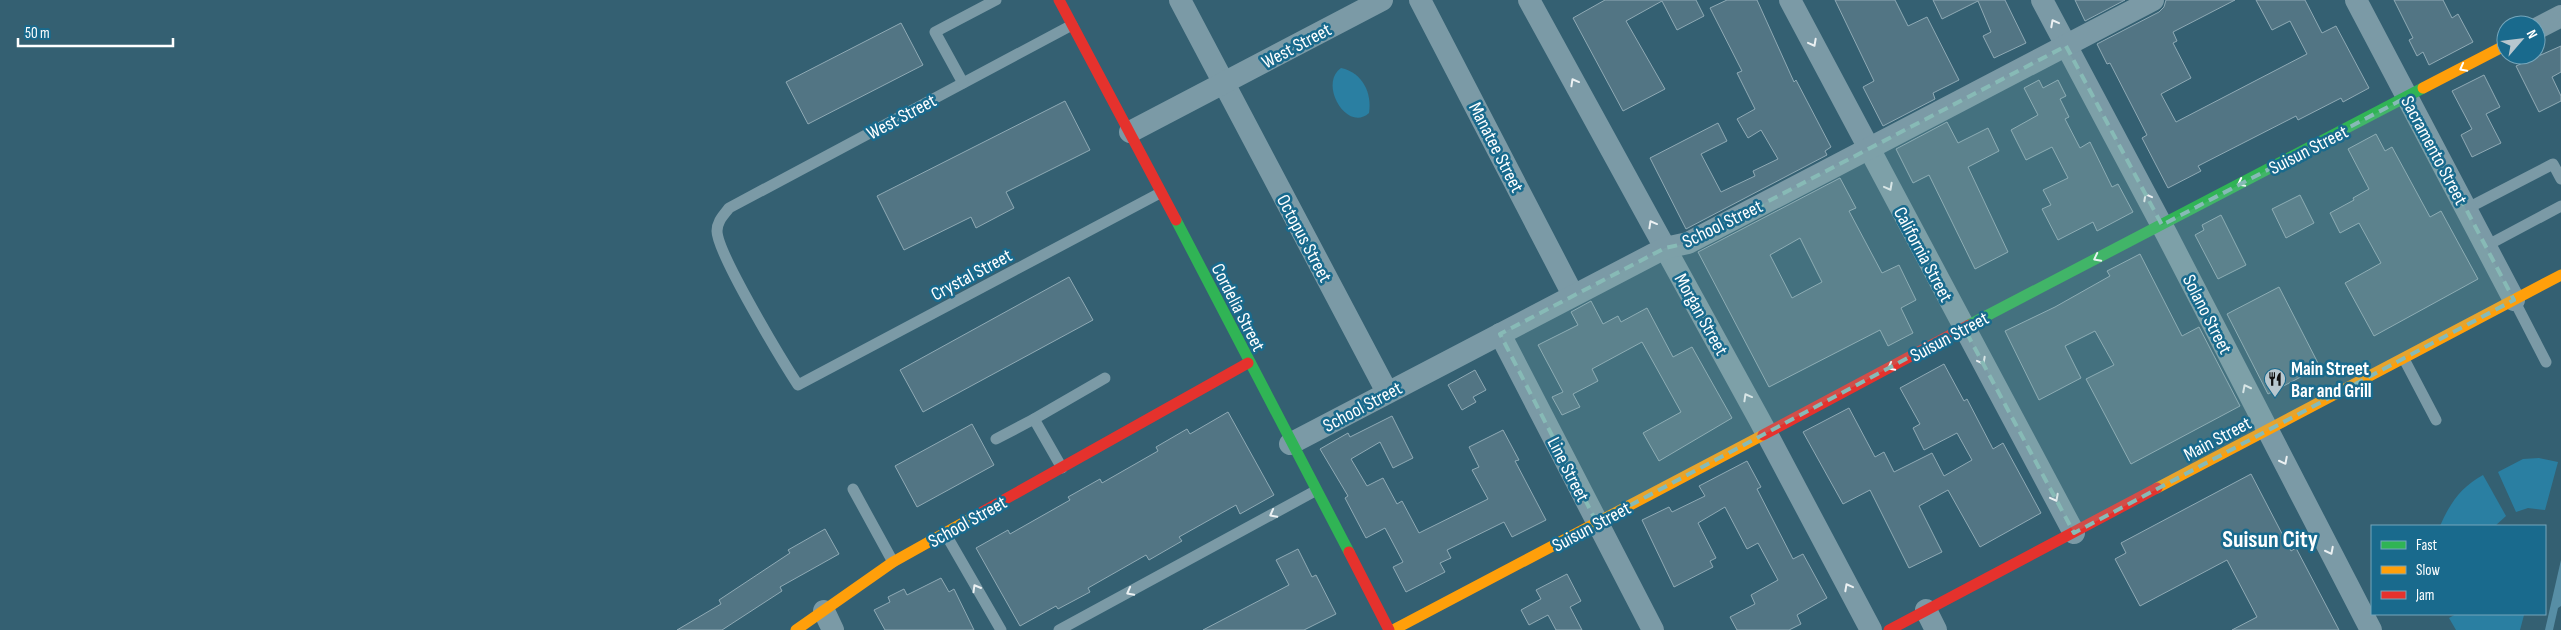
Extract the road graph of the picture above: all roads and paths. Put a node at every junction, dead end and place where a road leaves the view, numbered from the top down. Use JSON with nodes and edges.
{"nodes":[{"id":1,"x":996,"y":0,"type":"edge"},
{"id":2,"x":1059,"y":0,"type":"edge"},
{"id":3,"x":1180,"y":0,"type":"edge"},
{"id":4,"x":1382,"y":0,"type":"edge"},
{"id":5,"x":1420,"y":0,"type":"edge"},
{"id":6,"x":1529,"y":0,"type":"edge"},
{"id":7,"x":1790,"y":0,"type":"edge"},
{"id":8,"x":2042,"y":0,"type":"edge"},
{"id":9,"x":2153,"y":0,"type":"edge"},
{"id":10,"x":2356,"y":0,"type":"edge"},
{"id":11,"x":1357,"y":6,"type":"edge"},
{"id":12,"x":2561,"y":16,"type":"edge"},
{"id":13,"x":2546,"y":24,"type":"edge"},
{"id":14,"x":1072,"y":25,"type":"junction"},
{"id":15,"x":2066,"y":46,"type":"junction"},
{"id":16,"x":2496,"y":50,"type":"edge"},
{"id":17,"x":963,"y":83,"type":"junction"},
{"id":18,"x":1223,"y":83,"type":"junction"},
{"id":19,"x":2407,"y":97,"type":"junction"},
{"id":20,"x":1130,"y":132,"type":"junction"},
{"id":21,"x":1869,"y":149,"type":"junction"},
{"id":22,"x":2561,"y":179,"type":"edge"},
{"id":23,"x":1160,"y":193,"type":"junction"},
{"id":24,"x":2561,"y":206,"type":"edge"},
{"id":25,"x":2466,"y":209,"type":"junction"},
{"id":26,"x":2162,"y":224,"type":"junction"},
{"id":27,"x":2486,"y":246,"type":"junction"},
{"id":28,"x":1665,"y":248,"type":"junction"},
{"id":29,"x":2561,"y":275,"type":"edge"},
{"id":30,"x":1573,"y":295,"type":"junction"},
{"id":31,"x":2514,"y":300,"type":"junction"},
{"id":32,"x":1964,"y":328,"type":"junction"},
{"id":33,"x":1500,"y":334,"type":"junction"},
{"id":34,"x":2404,"y":359,"type":"junction"},
{"id":35,"x":2546,"y":362,"type":"dead end"},
{"id":36,"x":1248,"y":363,"type":"junction"},
{"id":37,"x":1106,"y":378,"type":"dead end"},
{"id":38,"x":798,"y":385,"type":"joint"},
{"id":39,"x":1387,"y":392,"type":"junction"},
{"id":40,"x":1034,"y":419,"type":"junction"},
{"id":41,"x":2436,"y":420,"type":"dead end"},
{"id":42,"x":2268,"y":431,"type":"junction"},
{"id":43,"x":1767,"y":434,"type":"junction"},
{"id":44,"x":996,"y":439,"type":"dead end"},
{"id":45,"x":1290,"y":444,"type":"junction"},
{"id":46,"x":1062,"y":468,"type":"junction"},
{"id":47,"x":853,"y":489,"type":"dead end"},
{"id":48,"x":1316,"y":491,"type":"junction"},
{"id":49,"x":1597,"y":523,"type":"junction"},
{"id":50,"x":945,"y":533,"type":"junction"},
{"id":51,"x":2074,"y":533,"type":"junction"},
{"id":52,"x":893,"y":562,"type":"junction"},
{"id":53,"x":1931,"y":620,"type":"edge"},
{"id":54,"x":828,"y":621,"type":"edge"},
{"id":55,"x":796,"y":630,"type":"edge"},
{"id":56,"x":1001,"y":630,"type":"edge"},
{"id":57,"x":1059,"y":630,"type":"edge"},
{"id":58,"x":1389,"y":630,"type":"edge"},
{"id":59,"x":1393,"y":630,"type":"edge"},
{"id":60,"x":1653,"y":630,"type":"edge"},
{"id":61,"x":1871,"y":630,"type":"edge"},
{"id":62,"x":1889,"y":630,"type":"edge"},
{"id":63,"x":2370,"y":630,"type":"edge"}],
"edges":[{"from":1,"to":17,"type":"lane"},
{"from":2,"to":14,"type":"street","name":"Cordelia Street"},
{"from":3,"to":18,"type":"street","name":"Octopus Street"},
{"from":4,"to":11,"type":"street","name":"West Street"},
{"from":5,"to":30,"type":"street","name":"Manatee Street"},
{"from":28,"to":6,"type":"street","name":"Morgan Street","one_way":true},
{"from":7,"to":21,"type":"street","name":"California Street","one_way":true},
{"from":15,"to":8,"type":"street","name":"Solano Street","one_way":true},
{"from":9,"to":15,"type":"street","name":"School Street"},
{"from":10,"to":19,"type":"street","name":"Sacramento Street"},
{"from":11,"to":18,"type":"street","name":"West Street"},
{"from":12,"to":13,"type":"street"},
{"from":14,"to":17,"type":"lane","name":"West Street"},
{"from":14,"to":20,"type":"street","name":"Cordelia Street"},
{"from":15,"to":21,"type":"street","name":"School Street"},
{"from":26,"to":15,"type":"street","name":"Solano Street","one_way":true},
{"from":16,"to":19,"type":"street","name":"Suisun Street","one_way":true},
{"from":17,"to":38,"type":"lane","name":"West Street"},
{"from":18,"to":20,"type":"street","name":"West Street"},
{"from":18,"to":39,"type":"street","name":"Octopus Street"},
{"from":19,"to":25,"type":"street","name":"Sacramento Street"},
{"from":19,"to":26,"type":"street","name":"Suisun Street","one_way":true},
{"from":20,"to":23,"type":"street","name":"Cordelia Street"},
{"from":21,"to":28,"type":"street","name":"School Street"},
{"from":21,"to":32,"type":"street","name":"California Street","one_way":true},
{"from":22,"to":25,"type":"lane"},
{"from":23,"to":36,"type":"street","name":"Cordelia Street"},
{"from":23,"to":38,"type":"lane","name":"Crystal Street"},
{"from":24,"to":27,"type":"lane"},
{"from":25,"to":27,"type":"street","name":"Sacramento Street"},
{"from":26,"to":32,"type":"street","name":"Suisun Street","one_way":true},
{"from":42,"to":26,"type":"street","name":"Solano Street","one_way":true},
{"from":27,"to":31,"type":"street","name":"Sacramento Street"},
{"from":28,"to":30,"type":"street","name":"School Street"},
{"from":43,"to":28,"type":"street","name":"Morgan Street","one_way":true},
{"from":29,"to":31,"type":"street","name":"Main Street"},
{"from":30,"to":33,"type":"street","name":"School Street"},
{"from":31,"to":34,"type":"street","name":"Main Street"},
{"from":31,"to":35,"type":"lane"},
{"from":32,"to":43,"type":"street","name":"Suisun Street","one_way":true},
{"from":32,"to":51,"type":"street","name":"California Street","one_way":true},
{"from":33,"to":39,"type":"street","name":"School Street"},
{"from":33,"to":49,"type":"street","name":"Line Street"},
{"from":34,"to":41,"type":"lane"},
{"from":34,"to":42,"type":"street","name":"Main Street"},
{"from":36,"to":45,"type":"street","name":"Cordelia Street"},
{"from":36,"to":46,"type":"street","name":"School Street"},
{"from":37,"to":40,"type":"lane"},
{"from":39,"to":45,"type":"street","name":"School Street"},
{"from":40,"to":44,"type":"lane"},
{"from":40,"to":46,"type":"lane"},
{"from":42,"to":51,"type":"street","name":"Main Street"},
{"from":42,"to":63,"type":"street","name":"Solano Street","one_way":true},
{"from":43,"to":49,"type":"street","name":"Suisun Street"},
{"from":61,"to":43,"type":"street","name":"Morgan Street","one_way":true},
{"from":45,"to":48,"type":"street","name":"Cordelia Street"},
{"from":46,"to":50,"type":"street","name":"School Street"},
{"from":47,"to":52,"type":"lane"},
{"from":48,"to":57,"type":"lane","one_way":true},
{"from":48,"to":58,"type":"street","name":"Cordelia Street"},
{"from":49,"to":59,"type":"street","name":"Suisun Street"},
{"from":49,"to":60,"type":"street","name":"Line Street"},
{"from":50,"to":52,"type":"street","name":"School Street"},
{"from":56,"to":50,"type":"lane","one_way":true},
{"from":51,"to":53,"type":"street","name":"Main Street"},
{"from":52,"to":54,"type":"street","name":"School Street"},
{"from":53,"to":62,"type":"street","name":"Main Street"},
{"from":54,"to":55,"type":"street","name":"School Street"}]}
